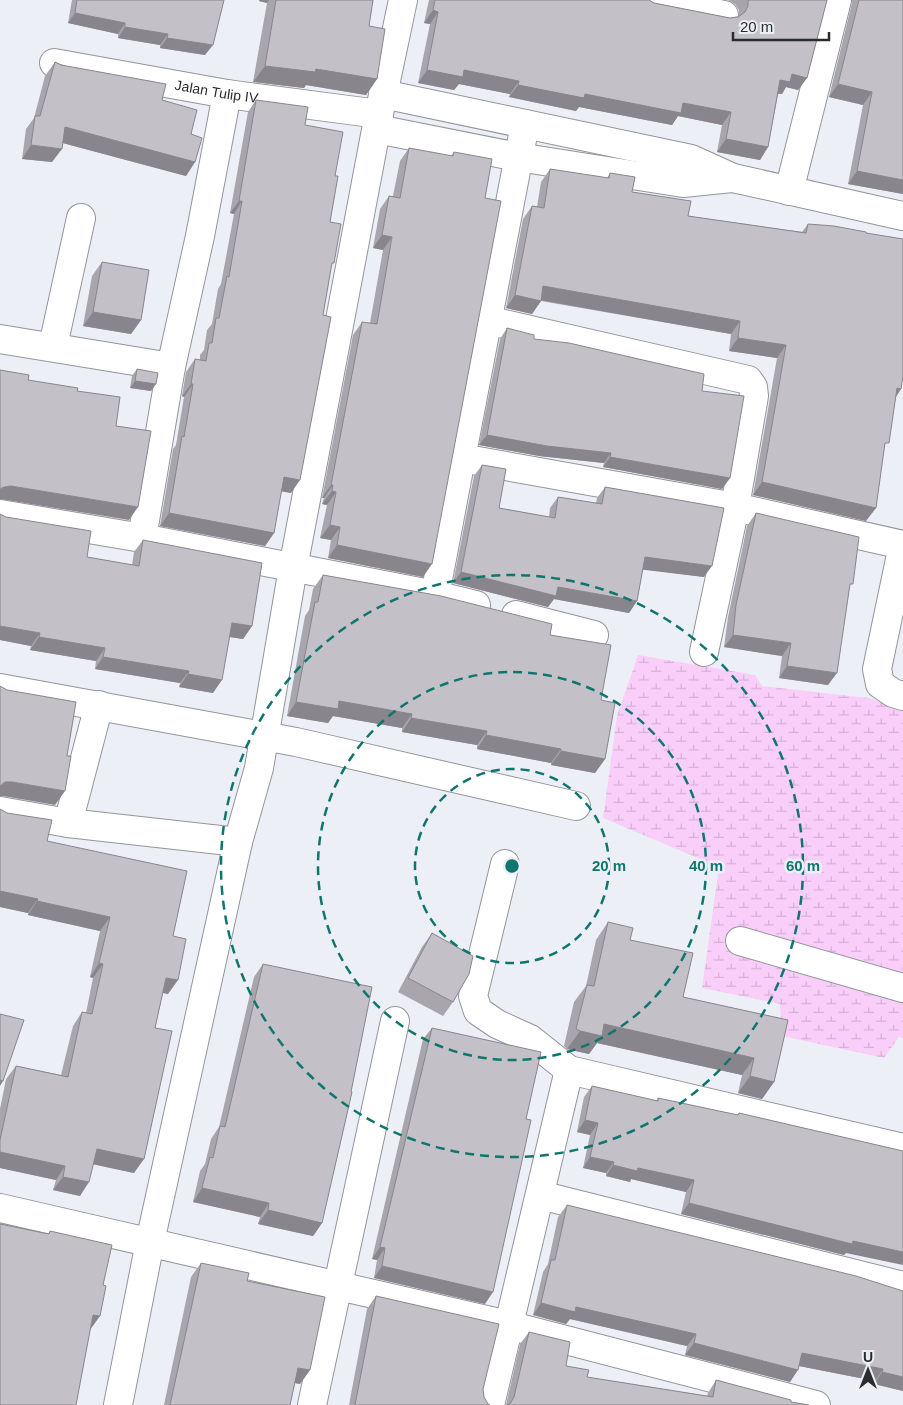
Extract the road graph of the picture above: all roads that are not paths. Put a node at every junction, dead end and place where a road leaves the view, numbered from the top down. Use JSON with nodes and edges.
{"nodes":[{"id":1,"x":403,"y":0,"type":"edge"},
{"id":2,"x":649,"y":0,"type":"edge"},
{"id":3,"x":837,"y":0,"type":"edge"},
{"id":4,"x":724,"y":15,"type":"edge"},
{"id":5,"x":54,"y":63,"type":"edge"},
{"id":6,"x":227,"y":94,"type":"junction"},
{"id":7,"x":380,"y":112,"type":"junction"},
{"id":8,"x":525,"y":124,"type":"junction"},
{"id":9,"x":638,"y":148,"type":"junction"},
{"id":10,"x":518,"y":157,"type":"junction"},
{"id":11,"x":630,"y":176,"type":"junction"},
{"id":12,"x":733,"y":178,"type":"junction"},
{"id":13,"x":788,"y":191,"type":"junction"},
{"id":14,"x":903,"y":216,"type":"edge"},
{"id":15,"x":81,"y":218,"type":"dead end"},
{"id":16,"x":487,"y":320,"type":"junction"},
{"id":17,"x":0,"y":339,"type":"edge"},
{"id":18,"x":53,"y":346,"type":"junction"},
{"id":19,"x":171,"y":367,"type":"junction"},
{"id":20,"x":460,"y":458,"type":"junction"},
{"id":21,"x":735,"y":507,"type":"junction"},
{"id":22,"x":0,"y":514,"type":"edge"},
{"id":23,"x":142,"y":538,"type":"junction"},
{"id":24,"x":903,"y":545,"type":"edge"},
{"id":25,"x":292,"y":568,"type":"junction"},
{"id":26,"x":435,"y":595,"type":"junction"},
{"id":27,"x":594,"y":635,"type":"dead end"},
{"id":28,"x":704,"y":652,"type":"dead end"},
{"id":29,"x":0,"y":688,"type":"edge"},
{"id":30,"x":903,"y":696,"type":"edge"},
{"id":31,"x":99,"y":705,"type":"junction"},
{"id":32,"x":265,"y":736,"type":"junction"},
{"id":33,"x":576,"y":806,"type":"dead end"},
{"id":34,"x":0,"y":811,"type":"edge"},
{"id":35,"x":68,"y":823,"type":"junction"},
{"id":36,"x":238,"y":842,"type":"junction"},
{"id":37,"x":505,"y":864,"type":"dead end"},
{"id":38,"x":740,"y":941,"type":"dead end"},
{"id":39,"x":903,"y":988,"type":"edge"},
{"id":40,"x":395,"y":1021,"type":"dead end"},
{"id":41,"x":569,"y":1070,"type":"junction"},
{"id":42,"x":903,"y":1148,"type":"edge"},
{"id":43,"x":540,"y":1195,"type":"junction"},
{"id":44,"x":0,"y":1208,"type":"edge"},
{"id":45,"x":150,"y":1242,"type":"junction"},
{"id":46,"x":339,"y":1285,"type":"junction"},
{"id":47,"x":903,"y":1286,"type":"edge"},
{"id":48,"x":508,"y":1325,"type":"junction"},
{"id":49,"x":118,"y":1405,"type":"edge"},
{"id":50,"x":312,"y":1405,"type":"edge"},
{"id":51,"x":490,"y":1405,"type":"edge"},
{"id":52,"x":816,"y":1405,"type":"edge"}],
"edges":[{"from":1,"to":7,"type":"street"},
{"from":2,"to":4,"type":"street"},
{"from":3,"to":13,"type":"street"},
{"from":5,"to":6,"type":"street","name":"Jalan Tulip IV"},
{"from":6,"to":7,"type":"street","name":"Jalan Tulip IV"},
{"from":6,"to":19,"type":"street"},
{"from":7,"to":8,"type":"street"},
{"from":7,"to":10,"type":"street"},
{"from":7,"to":25,"type":"street"},
{"from":8,"to":9,"type":"street"},
{"from":8,"to":10,"type":"street"},
{"from":9,"to":11,"type":"street"},
{"from":9,"to":12,"type":"street"},
{"from":10,"to":11,"type":"street"},
{"from":10,"to":16,"type":"street"},
{"from":11,"to":12,"type":"street"},
{"from":12,"to":13,"type":"street"},
{"from":13,"to":14,"type":"street"},
{"from":15,"to":18,"type":"street"},
{"from":16,"to":20,"type":"street"},
{"from":16,"to":21,"type":"street"},
{"from":17,"to":18,"type":"street"},
{"from":18,"to":19,"type":"street"},
{"from":19,"to":23,"type":"street"},
{"from":20,"to":21,"type":"street"},
{"from":20,"to":26,"type":"street"},
{"from":21,"to":24,"type":"street"},
{"from":21,"to":28,"type":"street"},
{"from":22,"to":23,"type":"street"},
{"from":23,"to":25,"type":"street"},
{"from":24,"to":30,"type":"street"},
{"from":25,"to":26,"type":"street"},
{"from":25,"to":32,"type":"street"},
{"from":26,"to":27,"type":"street"},
{"from":29,"to":31,"type":"street"},
{"from":31,"to":32,"type":"street"},
{"from":31,"to":35,"type":"street"},
{"from":32,"to":33,"type":"street"},
{"from":32,"to":36,"type":"street"},
{"from":34,"to":35,"type":"street"},
{"from":35,"to":36,"type":"street"},
{"from":36,"to":45,"type":"street"},
{"from":37,"to":41,"type":"street"},
{"from":38,"to":39,"type":"street"},
{"from":40,"to":46,"type":"street"},
{"from":41,"to":42,"type":"street"},
{"from":41,"to":43,"type":"street"},
{"from":43,"to":47,"type":"street"},
{"from":43,"to":48,"type":"street"},
{"from":44,"to":45,"type":"street"},
{"from":45,"to":46,"type":"street"},
{"from":45,"to":49,"type":"street"},
{"from":46,"to":48,"type":"street"},
{"from":46,"to":50,"type":"street"},
{"from":48,"to":51,"type":"street"},
{"from":48,"to":52,"type":"street"}]}
